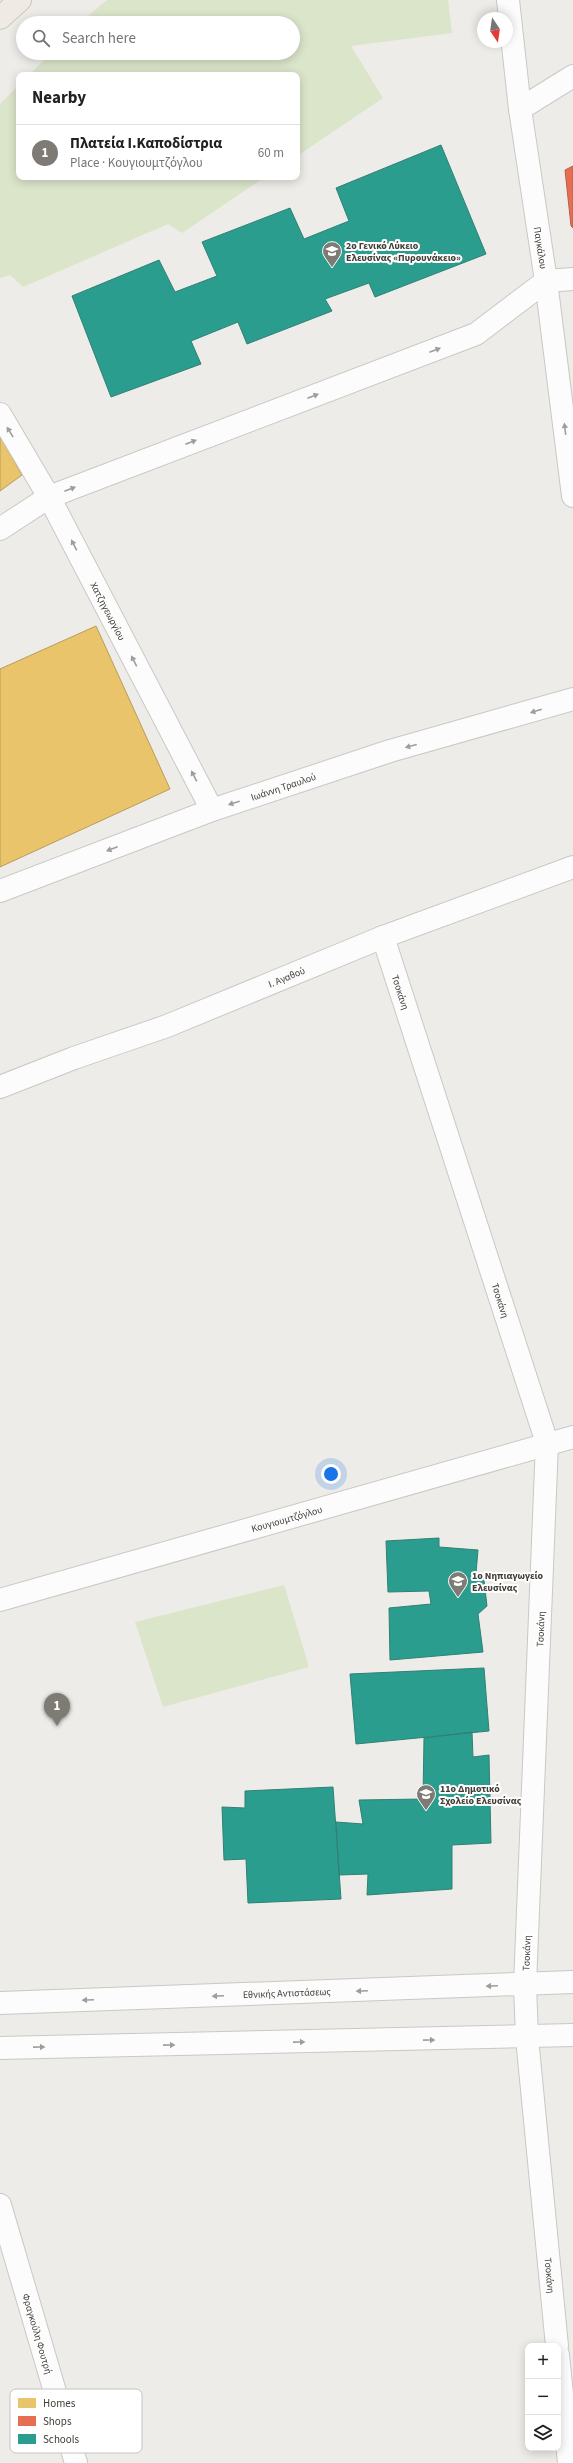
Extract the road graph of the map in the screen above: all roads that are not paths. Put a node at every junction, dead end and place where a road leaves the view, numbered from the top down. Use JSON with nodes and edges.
{"nodes":[{"id":1,"x":20,"y":0,"type":"edge"},
{"id":2,"x":508,"y":0,"type":"edge"},
{"id":3,"x":0,"y":18,"type":"edge"},
{"id":4,"x":573,"y":76,"type":"edge"},
{"id":5,"x":520,"y":108,"type":"junction"},
{"id":6,"x":573,"y":280,"type":"edge"},
{"id":7,"x":546,"y":281,"type":"junction"},
{"id":8,"x":0,"y":414,"type":"edge"},
{"id":9,"x":573,"y":496,"type":"edge"},
{"id":10,"x":49,"y":497,"type":"junction"},
{"id":11,"x":0,"y":529,"type":"edge"},
{"id":12,"x":573,"y":699,"type":"edge"},
{"id":13,"x":212,"y":810,"type":"junction"},
{"id":14,"x":573,"y":867,"type":"edge"},
{"id":15,"x":0,"y":891,"type":"edge"},
{"id":16,"x":383,"y":937,"type":"junction"},
{"id":17,"x":0,"y":1087,"type":"edge"},
{"id":18,"x":573,"y":1436,"type":"edge"},
{"id":19,"x":547,"y":1443,"type":"junction"},
{"id":20,"x":0,"y":1600,"type":"edge"},
{"id":21,"x":573,"y":1982,"type":"edge"},
{"id":22,"x":525,"y":1985,"type":"junction"},
{"id":23,"x":0,"y":2004,"type":"edge"},
{"id":24,"x":573,"y":2036,"type":"edge"},
{"id":25,"x":527,"y":2038,"type":"junction"},
{"id":26,"x":0,"y":2048,"type":"edge"},
{"id":27,"x":0,"y":2205,"type":"edge"},
{"id":28,"x":557,"y":2343,"type":"edge"},
{"id":29,"x":560,"y":2379,"type":"edge"},
{"id":30,"x":54,"y":2389,"type":"edge"},
{"id":31,"x":73,"y":2453,"type":"edge"},
{"id":32,"x":76,"y":2463,"type":"edge"},
{"id":33,"x":569,"y":2463,"type":"edge"}],
"edges":[{"from":1,"to":3,"type":"main road"},
{"from":2,"to":5,"type":"street","name":"Παγκάλου"},
{"from":4,"to":5,"type":"street"},
{"from":5,"to":7,"type":"street","name":"Παγκάλου"},
{"from":6,"to":7,"type":"street"},
{"from":9,"to":7,"type":"street","name":"Παγκάλου","one_way":true},
{"from":10,"to":7,"type":"street","one_way":true},
{"from":10,"to":8,"type":"street","name":"Χατζηγεωργίου","one_way":true},
{"from":10,"to":11,"type":"street"},
{"from":13,"to":10,"type":"street","name":"Χατζηγεωργίου","one_way":true},
{"from":12,"to":13,"type":"street","name":"Ιωάννη Τραυλού","one_way":true},
{"from":13,"to":15,"type":"street","name":"Ιωάννη Τραυλού","one_way":true},
{"from":14,"to":16,"type":"street","name":"Ι. Αγαθού"},
{"from":16,"to":17,"type":"street","name":"Ι. Αγαθού"},
{"from":16,"to":19,"type":"street","name":"Τσοκάνη"},
{"from":18,"to":19,"type":"street","name":"Κουγιουμτζόγλου"},
{"from":19,"to":20,"type":"street","name":"Κουγιουμτζόγλου"},
{"from":19,"to":22,"type":"street","name":"Τσοκάνη"},
{"from":21,"to":22,"type":"street","name":"Εθνικής Αντιστάσεως"},
{"from":22,"to":23,"type":"street","name":"Εθνικής Αντιστάσεως","one_way":true},
{"from":22,"to":25,"type":"street","name":"Τσοκάνη"},
{"from":24,"to":25,"type":"street"},
{"from":26,"to":25,"type":"street","one_way":true},
{"from":25,"to":28,"type":"street","name":"Τσοκάνη"},
{"from":27,"to":30,"type":"street","name":"Φραγκούλη Φουτρή"},
{"from":29,"to":33,"type":"street"},
{"from":31,"to":32,"type":"street","name":"Φραγκούλη Φουτρή"}]}
